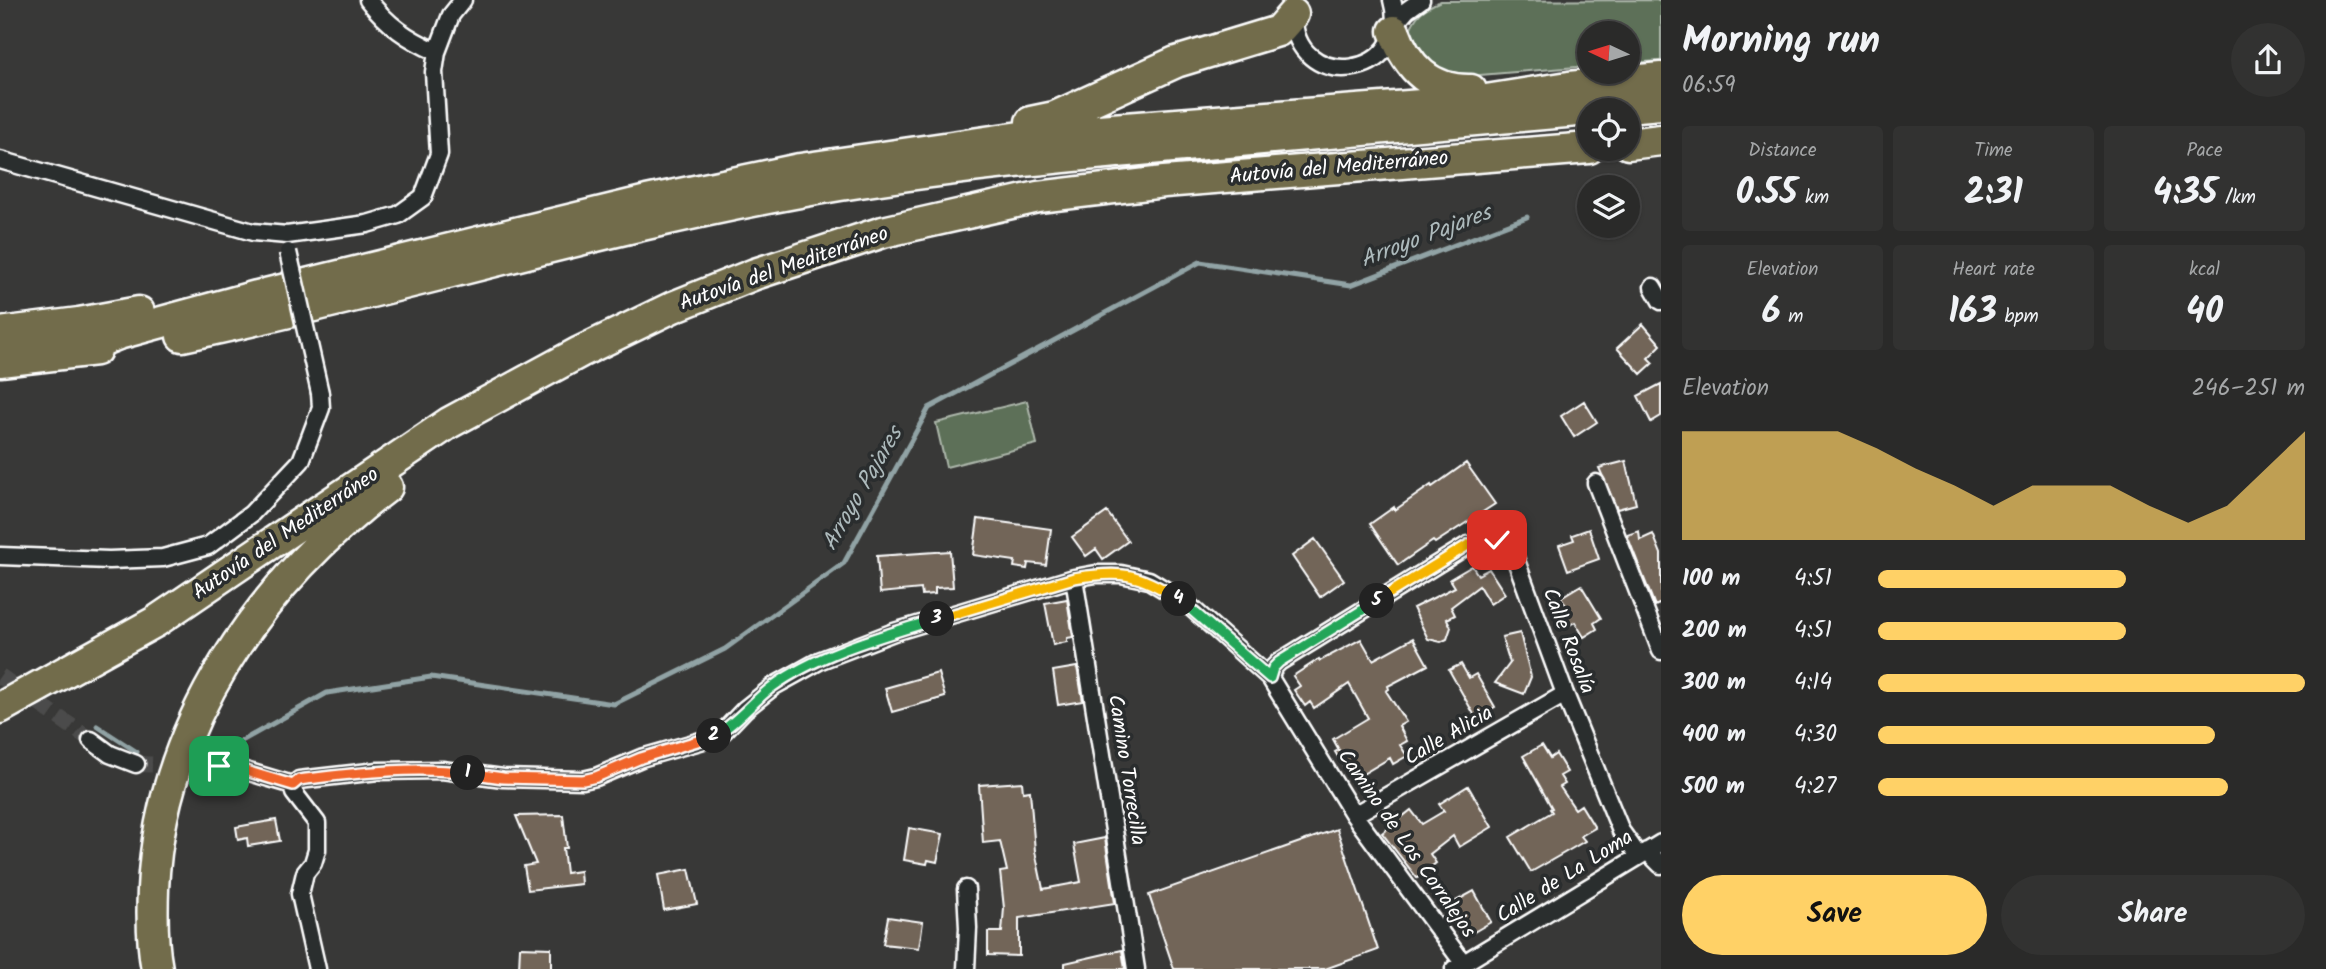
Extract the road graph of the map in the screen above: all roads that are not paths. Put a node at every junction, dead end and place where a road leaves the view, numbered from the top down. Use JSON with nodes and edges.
{"nodes":[{"id":1,"x":368,"y":0,"type":"edge"},
{"id":2,"x":463,"y":0,"type":"edge"},
{"id":3,"x":1392,"y":0,"type":"edge"},
{"id":4,"x":1420,"y":0,"type":"edge"},
{"id":5,"x":1295,"y":7,"type":"edge"},
{"id":6,"x":1394,"y":27,"type":"junction"},
{"id":7,"x":437,"y":52,"type":"junction"},
{"id":8,"x":1661,"y":78,"type":"edge"},
{"id":9,"x":1569,"y":87,"type":"junction"},
{"id":10,"x":1661,"y":104,"type":"edge"},
{"id":11,"x":1640,"y":106,"type":"edge"},
{"id":12,"x":1577,"y":111,"type":"edge"},
{"id":13,"x":1661,"y":140,"type":"edge"},
{"id":14,"x":1640,"y":143,"type":"edge"},
{"id":15,"x":950,"y":146,"type":"junction"},
{"id":16,"x":1577,"y":149,"type":"edge"},
{"id":17,"x":0,"y":160,"type":"edge"},
{"id":18,"x":286,"y":235,"type":"junction"},
{"id":19,"x":257,"y":296,"type":"junction"},
{"id":20,"x":0,"y":333,"type":"edge"},
{"id":21,"x":76,"y":351,"type":"junction"},
{"id":22,"x":0,"y":361,"type":"edge"},
{"id":23,"x":494,"y":401,"type":"junction"},
{"id":24,"x":1596,"y":483,"type":"dead end"},
{"id":25,"x":0,"y":556,"type":"edge"},
{"id":26,"x":1074,"y":578,"type":"junction"},
{"id":27,"x":1661,"y":652,"type":"edge"},
{"id":28,"x":1270,"y":678,"type":"junction"},
{"id":29,"x":1565,"y":694,"type":"junction"},
{"id":30,"x":0,"y":708,"type":"edge"},
{"id":31,"x":91,"y":740,"type":"tunnel mouth"},
{"id":32,"x":136,"y":764,"type":"tunnel mouth"},
{"id":33,"x":219,"y":766,"type":"tunnel mouth"},
{"id":34,"x":293,"y":785,"type":"junction"},
{"id":35,"x":1354,"y":815,"type":"junction"},
{"id":36,"x":1649,"y":850,"type":"edge"},
{"id":37,"x":1661,"y":865,"type":"edge"},
{"id":38,"x":966,"y":889,"type":"dead end"},
{"id":39,"x":1459,"y":966,"type":"edge"},
{"id":40,"x":157,"y":969,"type":"edge"},
{"id":41,"x":317,"y":969,"type":"edge"},
{"id":42,"x":967,"y":969,"type":"edge"},
{"id":43,"x":1136,"y":969,"type":"edge"}],
"edges":[{"from":1,"to":7,"type":"street"},
{"from":2,"to":7,"type":"street"},
{"from":3,"to":6,"type":"street"},
{"from":4,"to":6,"type":"street"},
{"from":5,"to":6,"type":"street"},
{"from":5,"to":15,"type":"highway"},
{"from":6,"to":9,"type":"highway"},
{"from":7,"to":18,"type":"street"},
{"from":8,"to":9,"type":"highway"},
{"from":9,"to":15,"type":"highway"},
{"from":10,"to":11,"type":"highway","name":"Autovía del Mediterráneo"},
{"from":12,"to":21,"type":"highway","name":"Autovía del Mediterráneo"},
{"from":13,"to":14,"type":"highway"},
{"from":15,"to":19,"type":"highway"},
{"from":16,"to":23,"type":"highway","name":"Autovía del Mediterráneo"},
{"from":17,"to":18,"type":"street"},
{"from":18,"to":25,"type":"street","bridge":true},
{"from":19,"to":20,"type":"highway"},
{"from":19,"to":21,"type":"highway"},
{"from":21,"to":22,"type":"highway","name":"Autovía del Mediterráneo"},
{"from":23,"to":30,"type":"highway","name":"Autovía del Mediterráneo"},
{"from":23,"to":40,"type":"highway"},
{"from":24,"to":27,"type":"street"},
{"from":26,"to":28,"type":"street","name":"Camino de Los Corralejos"},
{"from":26,"to":34,"type":"street","name":"Camino de Los Corralejos"},
{"from":26,"to":43,"type":"street","name":"Camino Torrecilla"},
{"from":28,"to":29,"type":"street","name":"Calle Rosalía"},
{"from":28,"to":35,"type":"street","name":"Camino de Los Corralejos"},
{"from":29,"to":35,"type":"street","name":"Calle Alicia"},
{"from":29,"to":36,"type":"street","name":"Calle Rosalía"},
{"from":31,"to":32,"type":"street"},
{"from":33,"to":34,"type":"street"},
{"from":34,"to":41,"type":"street"},
{"from":35,"to":39,"type":"street","name":"Camino de Los Corralejos"},
{"from":36,"to":37,"type":"street","name":"Calle Rosalía"},
{"from":36,"to":39,"type":"street","name":"Calle de La Loma"},
{"from":38,"to":42,"type":"street"}]}
